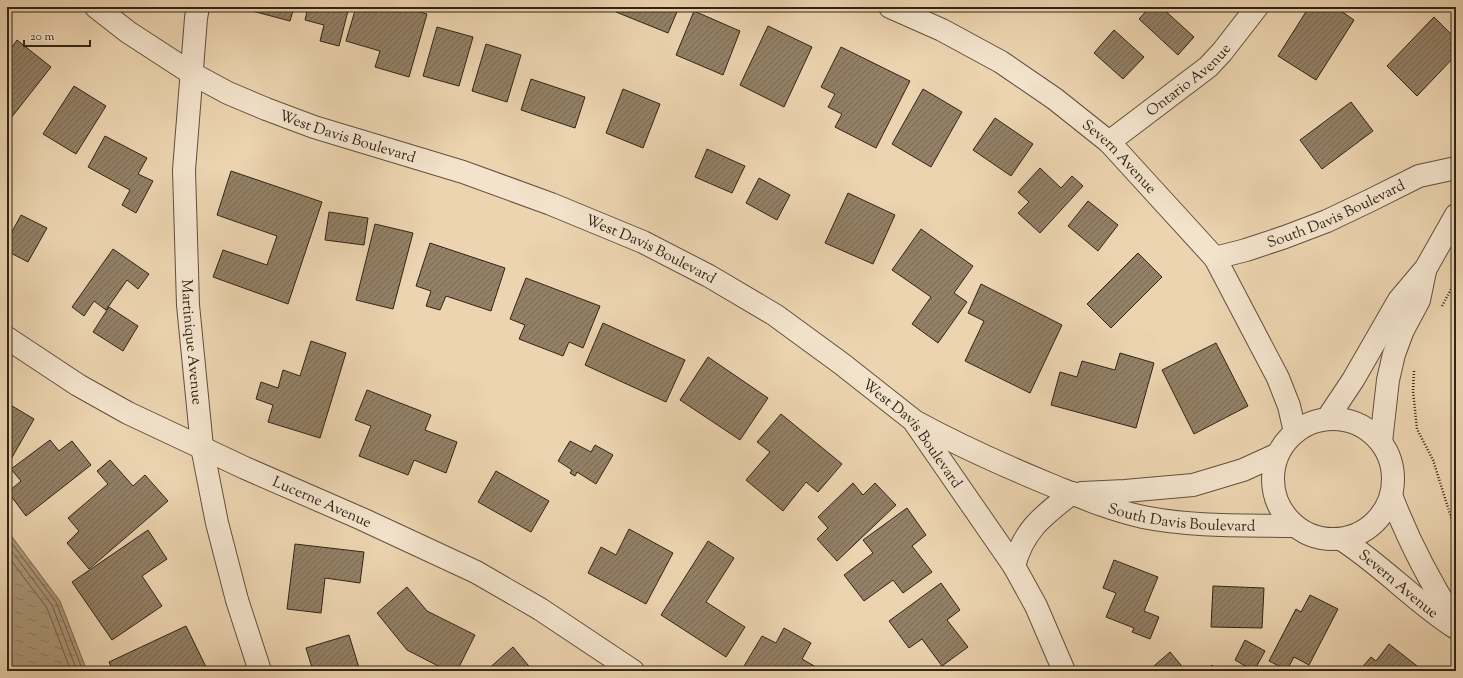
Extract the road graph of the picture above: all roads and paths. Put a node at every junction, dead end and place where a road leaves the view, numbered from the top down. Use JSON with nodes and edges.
{"nodes":[{"id":1,"x":96,"y":7,"type":"edge"},
{"id":2,"x":198,"y":7,"type":"edge"},
{"id":3,"x":890,"y":7,"type":"edge"},
{"id":4,"x":1257,"y":7,"type":"edge"},
{"id":5,"x":191,"y":73,"type":"junction"},
{"id":6,"x":1110,"y":142,"type":"junction"},
{"id":7,"x":1456,"y":168,"type":"edge"},
{"id":8,"x":1456,"y":215,"type":"edge"},
{"id":9,"x":1215,"y":258,"type":"junction"},
{"id":10,"x":1426,"y":268,"type":"junction"},
{"id":11,"x":1456,"y":280,"type":"edge"},
{"id":12,"x":1441,"y":307,"type":"dead end"},
{"id":13,"x":7,"y":338,"type":"edge"},
{"id":14,"x":1415,"y":368,"type":"dead end"},
{"id":15,"x":1278,"y":378,"type":"junction"},
{"id":16,"x":1325,"y":419,"type":"junction"},
{"id":17,"x":913,"y":420,"type":"junction"},
{"id":18,"x":1295,"y":432,"type":"junction"},
{"id":19,"x":1381,"y":442,"type":"junction"},
{"id":20,"x":202,"y":447,"type":"junction"},
{"id":21,"x":1278,"y":454,"type":"junction"},
{"id":22,"x":1072,"y":493,"type":"junction"},
{"id":23,"x":1392,"y":495,"type":"junction"},
{"id":24,"x":1295,"y":526,"type":"junction"},
{"id":25,"x":1456,"y":532,"type":"edge"},
{"id":26,"x":1341,"y":539,"type":"junction"},
{"id":27,"x":1014,"y":566,"type":"junction"},
{"id":28,"x":1456,"y":623,"type":"edge"},
{"id":29,"x":1456,"y":628,"type":"edge"},
{"id":30,"x":260,"y":671,"type":"edge"},
{"id":31,"x":633,"y":671,"type":"edge"},
{"id":32,"x":1064,"y":671,"type":"edge"}],
"edges":[{"from":1,"to":5,"type":"street","name":"West Davis Boulevard"},
{"from":2,"to":5,"type":"street","name":"Martinique Avenue"},
{"from":3,"to":6,"type":"street","name":"Severn Avenue"},
{"from":4,"to":6,"type":"street","name":"Ontario Avenue"},
{"from":5,"to":17,"type":"street","name":"West Davis Boulevard"},
{"from":5,"to":20,"type":"street","name":"Martinique Avenue"},
{"from":6,"to":9,"type":"street","name":"Severn Avenue"},
{"from":7,"to":9,"type":"street","name":"South Davis Boulevard"},
{"from":8,"to":10,"type":"street"},
{"from":9,"to":15,"type":"street","name":"Severn Avenue"},
{"from":10,"to":16,"type":"street"},
{"from":10,"to":19,"type":"street"},
{"from":11,"to":12,"type":"path"},
{"from":13,"to":20,"type":"street","name":"Lucerne Avenue"},
{"from":14,"to":25,"type":"path"},
{"from":15,"to":16,"type":"street","name":"Severn Avenue"},
{"from":15,"to":18,"type":"street","name":"Severn Avenue"},
{"from":16,"to":18,"type":"street"},
{"from":16,"to":19,"type":"street"},
{"from":17,"to":22,"type":"street","name":"South Davis Boulevard"},
{"from":17,"to":27,"type":"street","name":"West Davis Boulevard"},
{"from":18,"to":21,"type":"street"},
{"from":19,"to":23,"type":"street"},
{"from":20,"to":30,"type":"street","name":"Martinique Avenue"},
{"from":20,"to":31,"type":"street","name":"Lucerne Avenue"},
{"from":21,"to":22,"type":"street","name":"South Davis Boulevard"},
{"from":21,"to":24,"type":"street"},
{"from":22,"to":24,"type":"street","name":"South Davis Boulevard"},
{"from":22,"to":27,"type":"street"},
{"from":23,"to":26,"type":"street"},
{"from":23,"to":28,"type":"street","name":"Severn Avenue"},
{"from":24,"to":26,"type":"street"},
{"from":26,"to":29,"type":"street","name":"Severn Avenue"},
{"from":27,"to":32,"type":"street","name":"West Davis Boulevard"}]}
